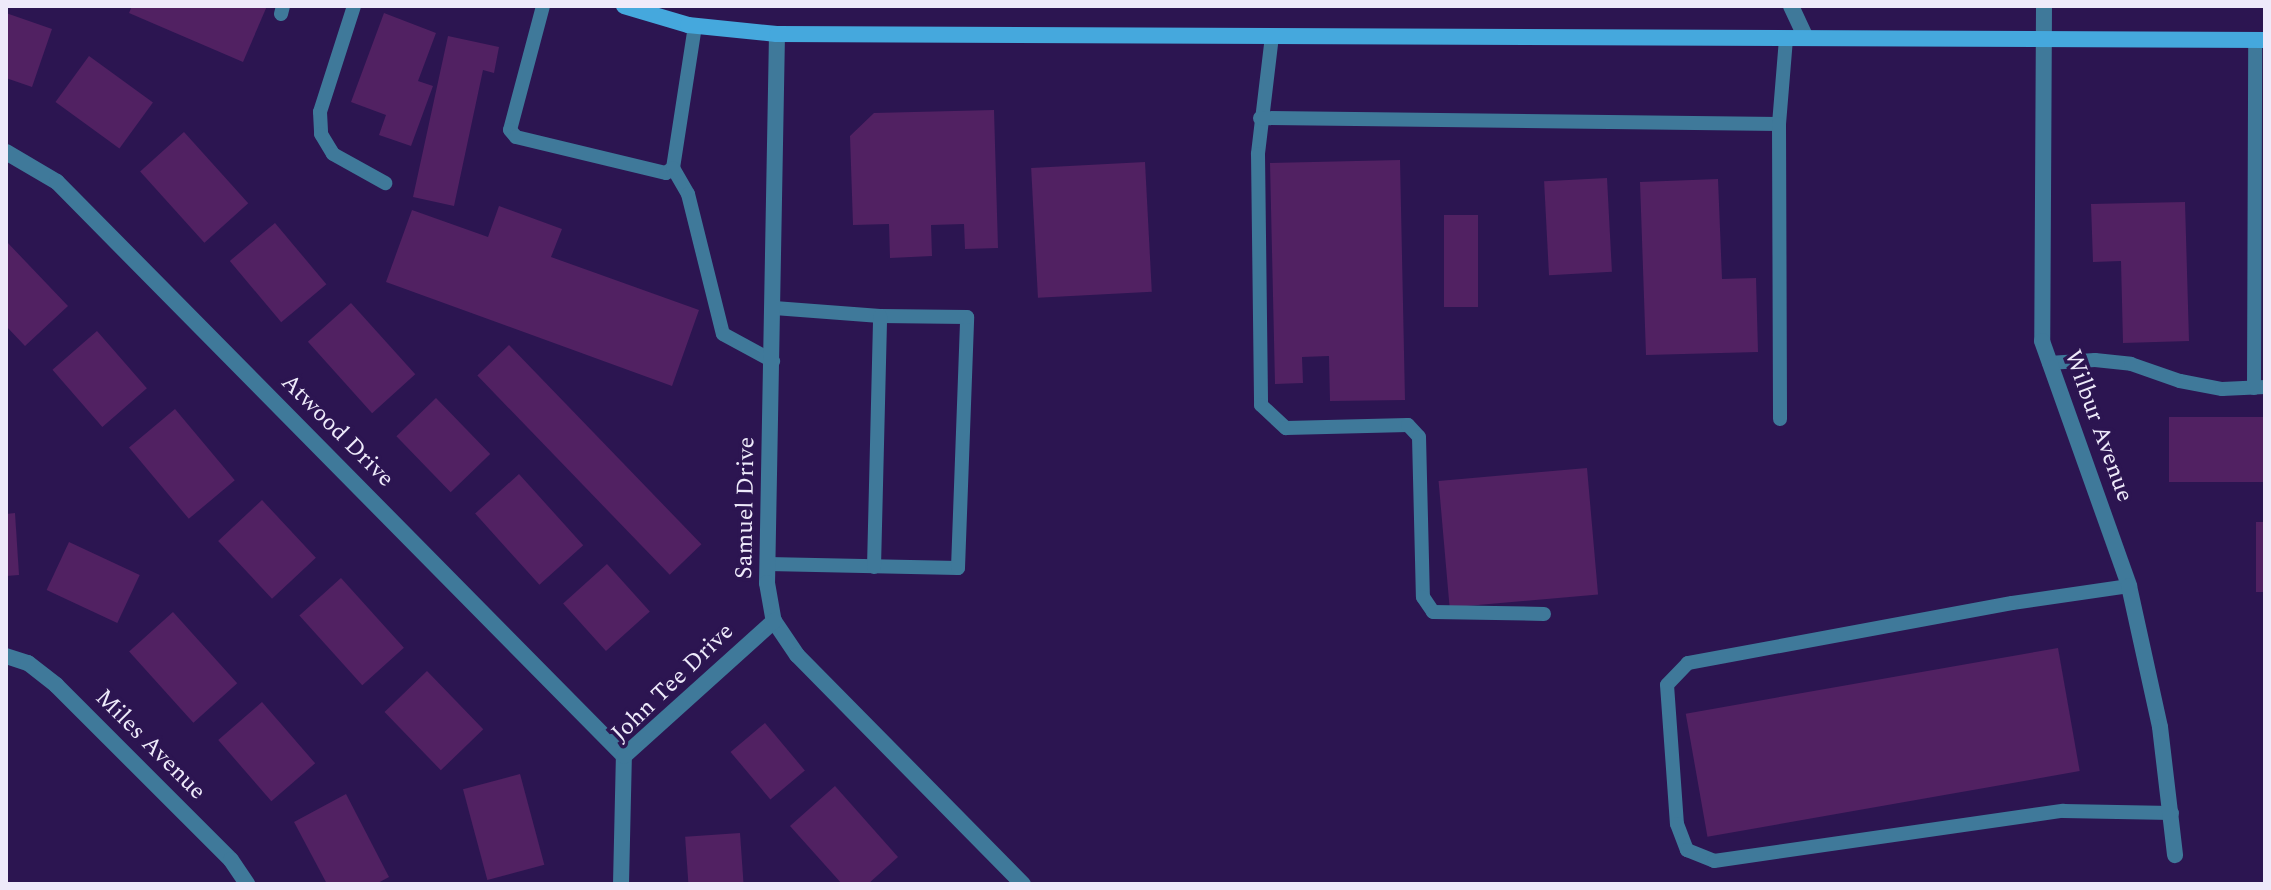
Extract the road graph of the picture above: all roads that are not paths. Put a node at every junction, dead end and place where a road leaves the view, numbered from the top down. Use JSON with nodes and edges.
{"nodes":[{"id":1,"x":354,"y":6,"type":"edge"},
{"id":2,"x":543,"y":6,"type":"edge"},
{"id":3,"x":624,"y":6,"type":"edge"},
{"id":4,"x":1791,"y":6,"type":"edge"},
{"id":5,"x":2044,"y":6,"type":"edge"},
{"id":6,"x":695,"y":26,"type":"junction"},
{"id":7,"x":777,"y":34,"type":"junction"},
{"id":8,"x":1272,"y":36,"type":"junction"},
{"id":9,"x":1786,"y":38,"type":"junction"},
{"id":10,"x":1806,"y":38,"type":"junction"},
{"id":11,"x":2044,"y":39,"type":"junction"},
{"id":12,"x":2260,"y":40,"type":"edge"},
{"id":13,"x":1260,"y":118,"type":"junction"},
{"id":14,"x":1779,"y":124,"type":"junction"},
{"id":15,"x":6,"y":152,"type":"edge"},
{"id":16,"x":673,"y":168,"type":"junction"},
{"id":17,"x":385,"y":183,"type":"dead end"},
{"id":18,"x":774,"y":308,"type":"junction"},
{"id":19,"x":880,"y":316,"type":"junction"},
{"id":20,"x":773,"y":361,"type":"junction"},
{"id":21,"x":2049,"y":363,"type":"junction"},
{"id":22,"x":2260,"y":387,"type":"edge"},
{"id":23,"x":1780,"y":419,"type":"dead end"},
{"id":24,"x":768,"y":564,"type":"junction"},
{"id":25,"x":874,"y":567,"type":"junction"},
{"id":26,"x":2129,"y":586,"type":"junction"},
{"id":27,"x":1544,"y":614,"type":"dead end"},
{"id":28,"x":774,"y":621,"type":"junction"},
{"id":29,"x":6,"y":656,"type":"edge"},
{"id":30,"x":624,"y":756,"type":"junction"},
{"id":31,"x":2172,"y":813,"type":"junction"},
{"id":32,"x":2175,"y":855,"type":"dead end"},
{"id":33,"x":247,"y":884,"type":"edge"},
{"id":34,"x":621,"y":884,"type":"edge"},
{"id":35,"x":1023,"y":884,"type":"edge"}],
"edges":[{"from":1,"to":17,"type":"lane"},
{"from":2,"to":16,"type":"lane"},
{"from":3,"to":6,"type":"main road"},
{"from":4,"to":10,"type":"street"},
{"from":5,"to":11,"type":"street","name":"Wilbur Avenue"},
{"from":6,"to":7,"type":"main road"},
{"from":6,"to":16,"type":"lane"},
{"from":7,"to":8,"type":"main road"},
{"from":7,"to":18,"type":"street","name":"Samuel Drive"},
{"from":8,"to":9,"type":"main road"},
{"from":8,"to":13,"type":"lane"},
{"from":9,"to":10,"type":"main road"},
{"from":9,"to":14,"type":"lane"},
{"from":10,"to":11,"type":"main road"},
{"from":11,"to":12,"type":"main road"},
{"from":11,"to":21,"type":"street","name":"Wilbur Avenue"},
{"from":12,"to":22,"type":"lane"},
{"from":13,"to":14,"type":"lane"},
{"from":13,"to":27,"type":"lane"},
{"from":14,"to":23,"type":"lane"},
{"from":15,"to":30,"type":"street","name":"Atwood Drive"},
{"from":16,"to":20,"type":"lane"},
{"from":18,"to":19,"type":"lane"},
{"from":18,"to":20,"type":"street","name":"Samuel Drive"},
{"from":19,"to":25,"type":"lane"},
{"from":19,"to":25,"type":"lane"},
{"from":20,"to":24,"type":"street","name":"Samuel Drive"},
{"from":21,"to":22,"type":"lane"},
{"from":21,"to":26,"type":"street","name":"Wilbur Avenue"},
{"from":24,"to":25,"type":"lane"},
{"from":24,"to":28,"type":"street","name":"Samuel Drive"},
{"from":26,"to":31,"type":"street","name":"Wilbur Avenue"},
{"from":26,"to":31,"type":"lane"},
{"from":28,"to":30,"type":"street","name":"John Tee Drive"},
{"from":28,"to":35,"type":"street","name":"Samuel Drive"},
{"from":29,"to":33,"type":"street","name":"Miles Avenue"},
{"from":30,"to":34,"type":"street","name":"John Tee Drive"},
{"from":31,"to":32,"type":"street","name":"Wilbur Avenue"}]}
